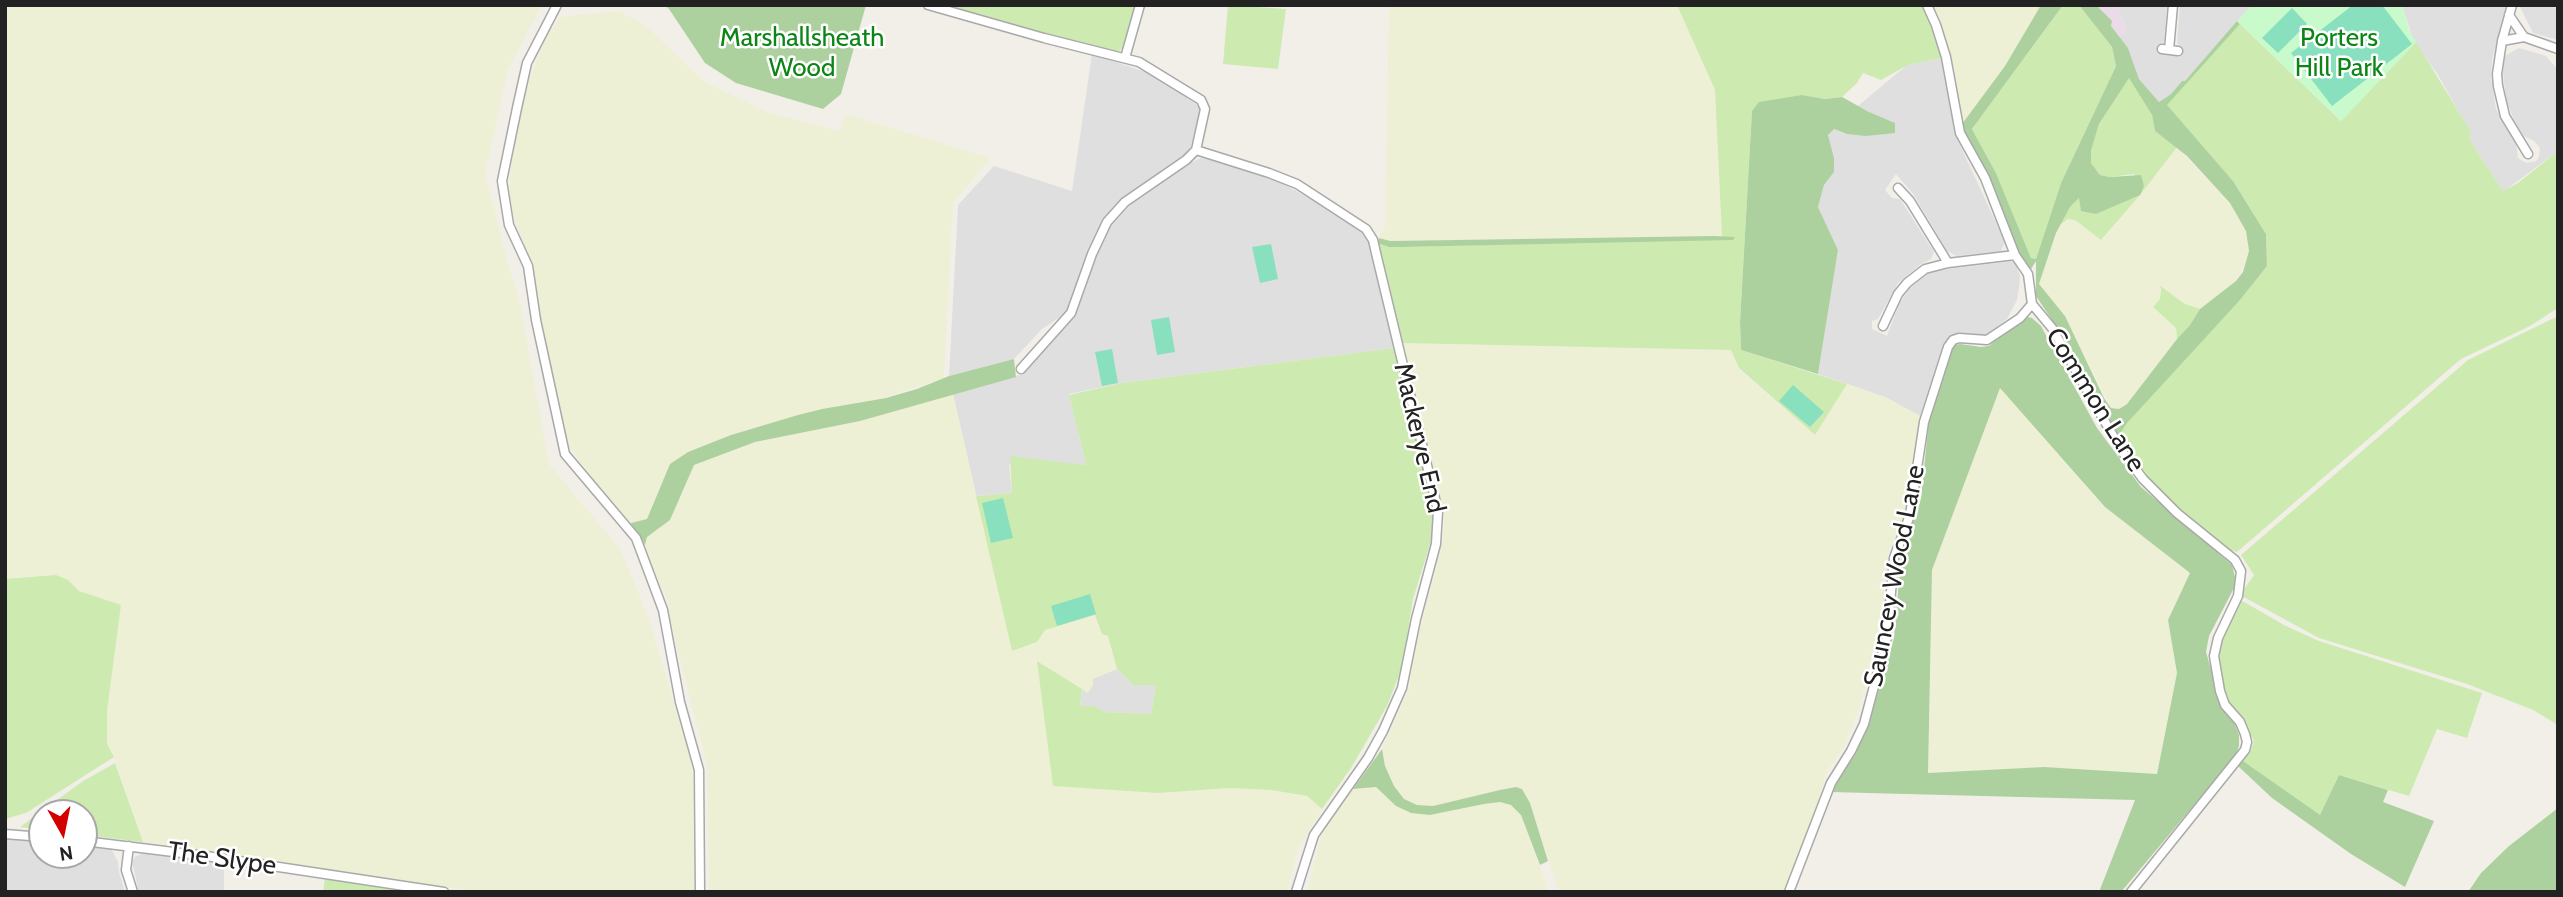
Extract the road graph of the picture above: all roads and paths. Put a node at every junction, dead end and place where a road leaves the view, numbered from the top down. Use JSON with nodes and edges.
{"nodes":[{"id":1,"x":557,"y":5,"type":"edge"},
{"id":2,"x":928,"y":5,"type":"edge"},
{"id":3,"x":1140,"y":5,"type":"edge"},
{"id":4,"x":1927,"y":5,"type":"edge"},
{"id":5,"x":2173,"y":5,"type":"edge"},
{"id":6,"x":2512,"y":5,"type":"edge"},
{"id":7,"x":2509,"y":15,"type":"junction"},
{"id":8,"x":2524,"y":37,"type":"junction"},
{"id":9,"x":2502,"y":41,"type":"junction"},
{"id":10,"x":2554,"y":48,"type":"edge"},
{"id":11,"x":2170,"y":50,"type":"dead end"},
{"id":12,"x":2558,"y":57,"type":"edge"},
{"id":13,"x":1125,"y":58,"type":"junction"},
{"id":14,"x":1196,"y":150,"type":"junction"},
{"id":15,"x":2528,"y":154,"type":"dead end"},
{"id":16,"x":1898,"y":188,"type":"dead end"},
{"id":17,"x":2015,"y":255,"type":"junction"},
{"id":18,"x":1948,"y":262,"type":"junction"},
{"id":19,"x":2032,"y":304,"type":"junction"},
{"id":20,"x":1883,"y":326,"type":"dead end"},
{"id":21,"x":1021,"y":369,"type":"dead end"},
{"id":22,"x":5,"y":834,"type":"edge"},
{"id":23,"x":28,"y":836,"type":"edge"},
{"id":24,"x":98,"y":843,"type":"edge"},
{"id":25,"x":129,"y":846,"type":"junction"},
{"id":26,"x":133,"y":892,"type":"edge"},
{"id":27,"x":443,"y":892,"type":"edge"},
{"id":28,"x":699,"y":892,"type":"edge"},
{"id":29,"x":1296,"y":892,"type":"edge"},
{"id":30,"x":1789,"y":892,"type":"edge"},
{"id":31,"x":2131,"y":892,"type":"edge"}],
"edges":[{"from":1,"to":28,"type":"street"},
{"from":2,"to":13,"type":"street"},
{"from":3,"to":13,"type":"street"},
{"from":4,"to":17,"type":"street","name":"Common Lane"},
{"from":5,"to":11,"type":"street"},
{"from":6,"to":7,"type":"street"},
{"from":7,"to":8,"type":"street"},
{"from":7,"to":9,"type":"street"},
{"from":8,"to":9,"type":"street"},
{"from":8,"to":10,"type":"street"},
{"from":9,"to":15,"type":"street"},
{"from":10,"to":12,"type":"street"},
{"from":13,"to":14,"type":"street"},
{"from":14,"to":21,"type":"street"},
{"from":14,"to":29,"type":"street","name":"Mackerye End"},
{"from":16,"to":18,"type":"street"},
{"from":17,"to":18,"type":"street"},
{"from":17,"to":19,"type":"street","name":"Common Lane"},
{"from":18,"to":20,"type":"street"},
{"from":19,"to":30,"type":"street","name":"Sauncey Wood Lane"},
{"from":19,"to":31,"type":"street","name":"Common Lane"},
{"from":22,"to":23,"type":"street"},
{"from":24,"to":25,"type":"street","name":"The Slype"},
{"from":25,"to":26,"type":"street"},
{"from":25,"to":27,"type":"street","name":"The Slype"}]}
